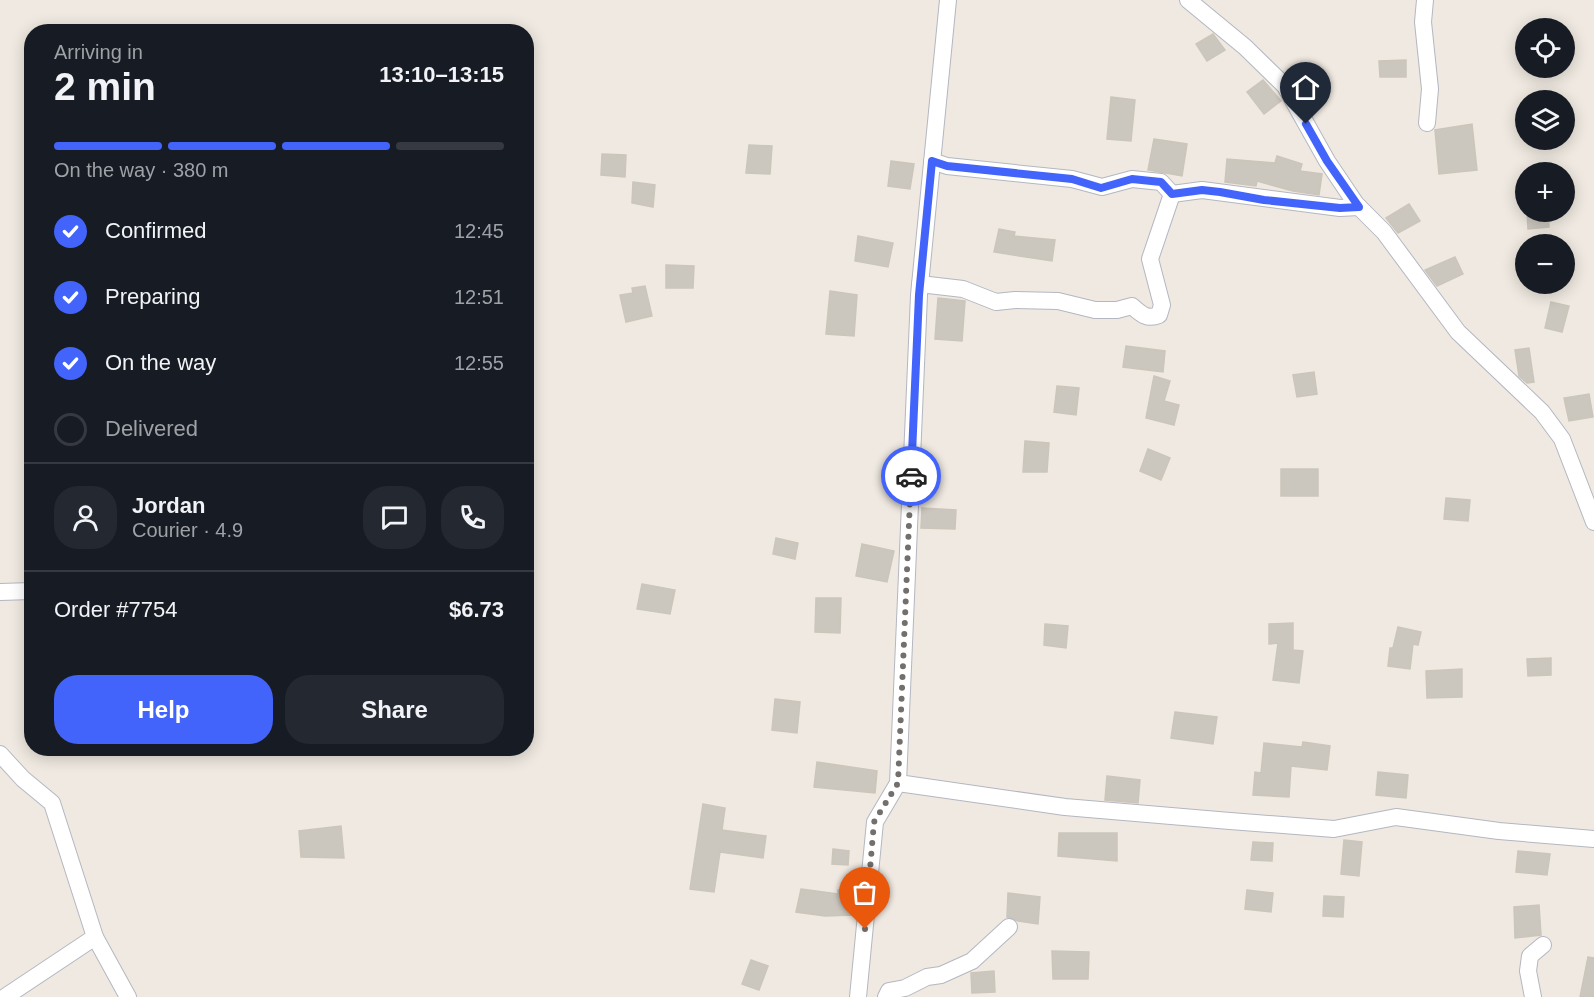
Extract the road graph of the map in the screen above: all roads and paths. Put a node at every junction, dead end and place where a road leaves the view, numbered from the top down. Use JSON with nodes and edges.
{"nodes":[{"id":1,"x":948,"y":0,"type":"edge"},
{"id":2,"x":1188,"y":0,"type":"edge"},
{"id":3,"x":1425,"y":0,"type":"edge"},
{"id":4,"x":1427,"y":123,"type":"dead end"},
{"id":5,"x":932,"y":161,"type":"junction"},
{"id":6,"x":1172,"y":194,"type":"junction"},
{"id":7,"x":1359,"y":207,"type":"junction"},
{"id":8,"x":920,"y":284,"type":"junction"},
{"id":9,"x":1594,"y":522,"type":"edge"},
{"id":10,"x":24,"y":591,"type":"edge"},
{"id":11,"x":0,"y":592,"type":"edge"},
{"id":12,"x":0,"y":753,"type":"edge"},
{"id":13,"x":898,"y":783,"type":"junction"},
{"id":14,"x":1594,"y":838,"type":"edge"},
{"id":15,"x":1009,"y":927,"type":"dead end"},
{"id":16,"x":95,"y":937,"type":"junction"},
{"id":17,"x":1543,"y":945,"type":"dead end"},
{"id":18,"x":5,"y":997,"type":"edge"},
{"id":19,"x":128,"y":997,"type":"edge"},
{"id":20,"x":858,"y":997,"type":"edge"},
{"id":21,"x":886,"y":997,"type":"edge"},
{"id":22,"x":1533,"y":997,"type":"edge"}],
"edges":[{"from":1,"to":5,"type":"street"},
{"from":2,"to":7,"type":"street"},
{"from":3,"to":4,"type":"street"},
{"from":5,"to":6,"type":"street"},
{"from":5,"to":8,"type":"street"},
{"from":6,"to":7,"type":"street"},
{"from":6,"to":8,"type":"street"},
{"from":7,"to":9,"type":"street"},
{"from":8,"to":13,"type":"street"},
{"from":10,"to":11,"type":"street"},
{"from":12,"to":16,"type":"street"},
{"from":13,"to":14,"type":"street"},
{"from":13,"to":20,"type":"street"},
{"from":15,"to":21,"type":"street"},
{"from":16,"to":18,"type":"street"},
{"from":16,"to":19,"type":"street"},
{"from":17,"to":22,"type":"street"}]}
